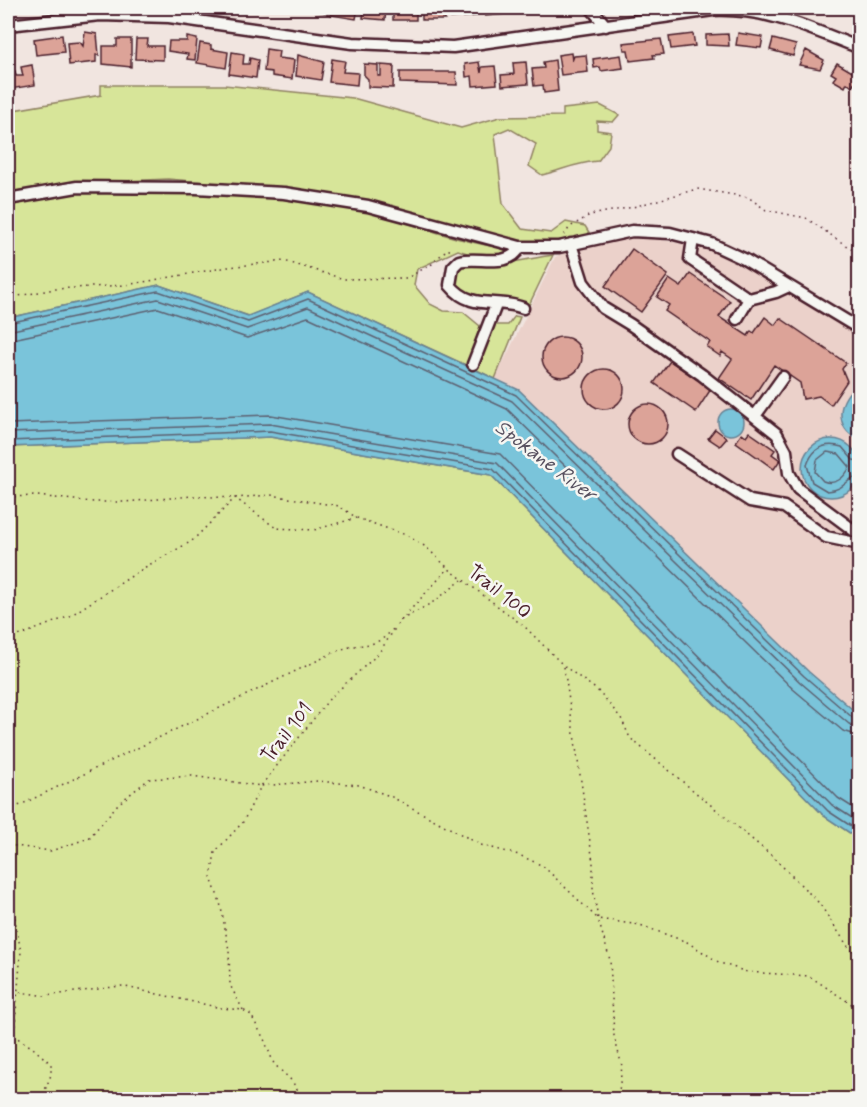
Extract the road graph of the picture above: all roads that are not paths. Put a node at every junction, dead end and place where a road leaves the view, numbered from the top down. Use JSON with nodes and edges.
{"nodes":[{"id":1,"x":591,"y":8,"type":"edge"},
{"id":2,"x":738,"y":8,"type":"edge"},
{"id":3,"x":759,"y":9,"type":"edge"},
{"id":4,"x":8,"y":25,"type":"edge"},
{"id":5,"x":606,"y":26,"type":"junction"},
{"id":6,"x":860,"y":48,"type":"edge"},
{"id":7,"x":8,"y":199,"type":"edge"},
{"id":8,"x":693,"y":239,"type":"junction"},
{"id":9,"x":571,"y":244,"type":"junction"},
{"id":10,"x":520,"y":247,"type":"junction"},
{"id":11,"x":690,"y":259,"type":"junction"},
{"id":12,"x":684,"y":269,"type":"dead end"},
{"id":13,"x":789,"y":286,"type":"junction"},
{"id":14,"x":749,"y":298,"type":"junction"},
{"id":15,"x":496,"y":305,"type":"junction"},
{"id":16,"x":523,"y":308,"type":"dead end"},
{"id":17,"x":737,"y":319,"type":"dead end"},
{"id":18,"x":860,"y":329,"type":"edge"},
{"id":19,"x":473,"y":364,"type":"dead end"},
{"id":20,"x":783,"y":376,"type":"dead end"},
{"id":21,"x":755,"y":416,"type":"junction"},
{"id":22,"x":677,"y":454,"type":"dead end"},
{"id":23,"x":860,"y":535,"type":"edge"},
{"id":24,"x":860,"y":544,"type":"edge"}],
"edges":[{"from":1,"to":5,"type":"street"},
{"from":2,"to":3,"type":"street"},
{"from":2,"to":5,"type":"street"},
{"from":3,"to":6,"type":"street"},
{"from":4,"to":5,"type":"street"},
{"from":7,"to":10,"type":"street"},
{"from":8,"to":9,"type":"street"},
{"from":8,"to":11,"type":"street"},
{"from":8,"to":13,"type":"street"},
{"from":9,"to":10,"type":"street"},
{"from":9,"to":21,"type":"street"},
{"from":10,"to":15,"type":"street"},
{"from":11,"to":12,"type":"street"},
{"from":11,"to":14,"type":"street"},
{"from":13,"to":14,"type":"street"},
{"from":13,"to":18,"type":"street"},
{"from":14,"to":17,"type":"street"},
{"from":15,"to":16,"type":"street"},
{"from":15,"to":19,"type":"street"},
{"from":20,"to":21,"type":"street"},
{"from":21,"to":23,"type":"street"},
{"from":22,"to":24,"type":"street"}]}
